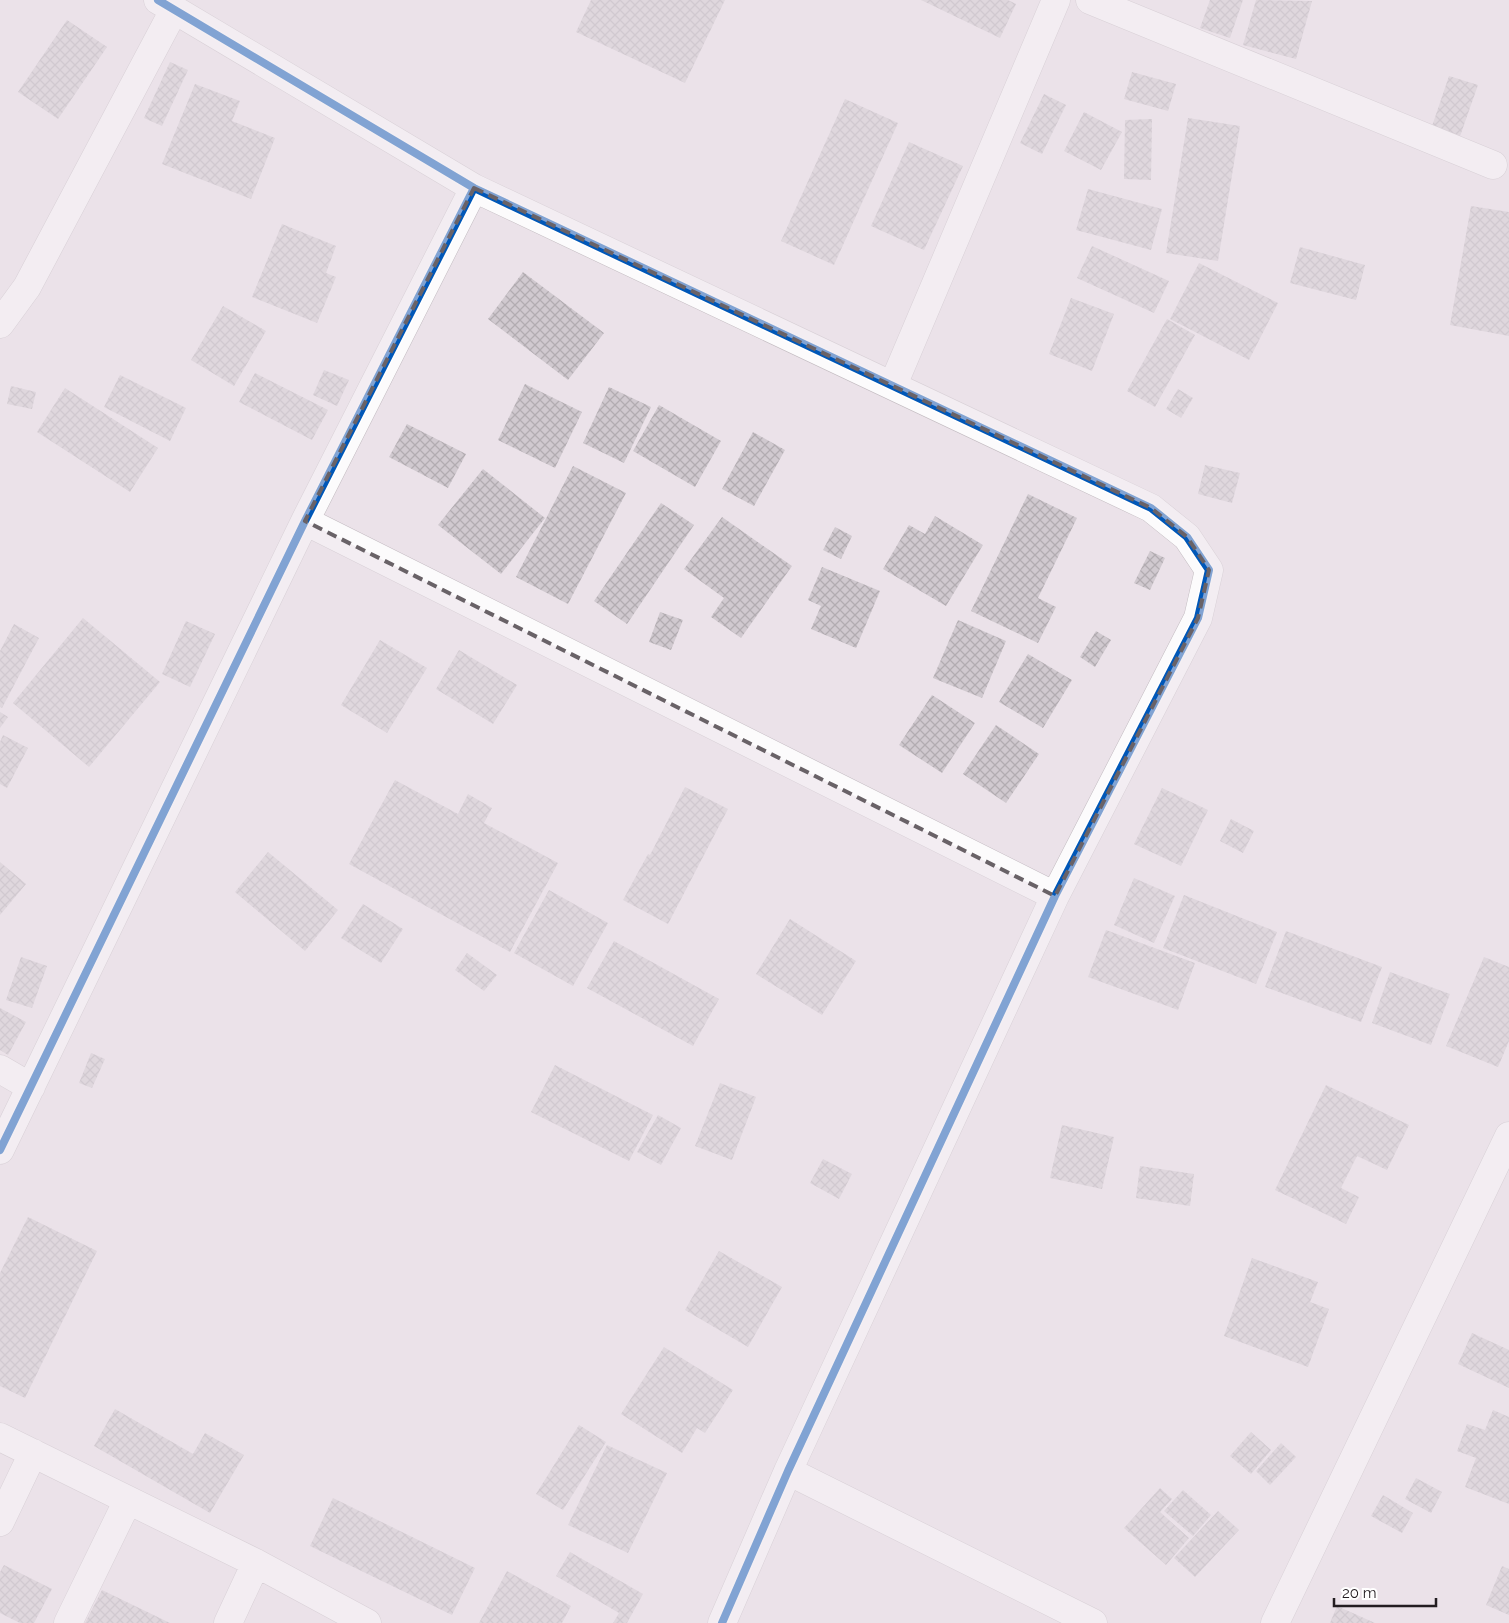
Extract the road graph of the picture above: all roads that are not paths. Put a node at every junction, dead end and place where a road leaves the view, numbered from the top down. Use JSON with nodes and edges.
{"nodes":[{"id":1,"x":1056,"y":0,"type":"edge"},
{"id":2,"x":1090,"y":0,"type":"edge"},
{"id":3,"x":166,"y":5,"type":"edge"},
{"id":4,"x":1492,"y":165,"type":"dead end"},
{"id":5,"x":474,"y":188,"type":"junction"},
{"id":6,"x":0,"y":324,"type":"edge"},
{"id":7,"x":893,"y":385,"type":"junction"},
{"id":8,"x":305,"y":521,"type":"junction"},
{"id":9,"x":1055,"y":896,"type":"junction"},
{"id":10,"x":0,"y":1069,"type":"edge"},
{"id":11,"x":31,"y":1087,"type":"junction"},
{"id":12,"x":1509,"y":1136,"type":"edge"},
{"id":13,"x":0,"y":1150,"type":"edge"},
{"id":14,"x":0,"y":1437,"type":"edge"},
{"id":15,"x":33,"y":1453,"type":"junction"},
{"id":16,"x":788,"y":1471,"type":"junction"},
{"id":17,"x":128,"y":1500,"type":"junction"},
{"id":18,"x":0,"y":1522,"type":"edge"},
{"id":19,"x":256,"y":1564,"type":"junction"},
{"id":20,"x":68,"y":1623,"type":"edge"},
{"id":21,"x":228,"y":1623,"type":"edge"},
{"id":22,"x":367,"y":1623,"type":"edge"},
{"id":23,"x":722,"y":1623,"type":"edge"},
{"id":24,"x":1093,"y":1623,"type":"edge"},
{"id":25,"x":1275,"y":1623,"type":"edge"}],
"edges":[{"from":1,"to":7,"type":"street"},
{"from":2,"to":4,"type":"street"},
{"from":3,"to":5,"type":"street"},
{"from":3,"to":6,"type":"street"},
{"from":5,"to":7,"type":"street"},
{"from":5,"to":8,"type":"street"},
{"from":7,"to":9,"type":"street"},
{"from":8,"to":9,"type":"street"},
{"from":8,"to":11,"type":"street"},
{"from":9,"to":16,"type":"street"},
{"from":10,"to":11,"type":"street"},
{"from":11,"to":13,"type":"street"},
{"from":12,"to":25,"type":"street"},
{"from":14,"to":15,"type":"street"},
{"from":15,"to":17,"type":"street"},
{"from":15,"to":18,"type":"street"},
{"from":16,"to":23,"type":"street"},
{"from":16,"to":24,"type":"street"},
{"from":17,"to":19,"type":"street"},
{"from":17,"to":20,"type":"street"},
{"from":19,"to":21,"type":"street"},
{"from":19,"to":22,"type":"street"}]}
